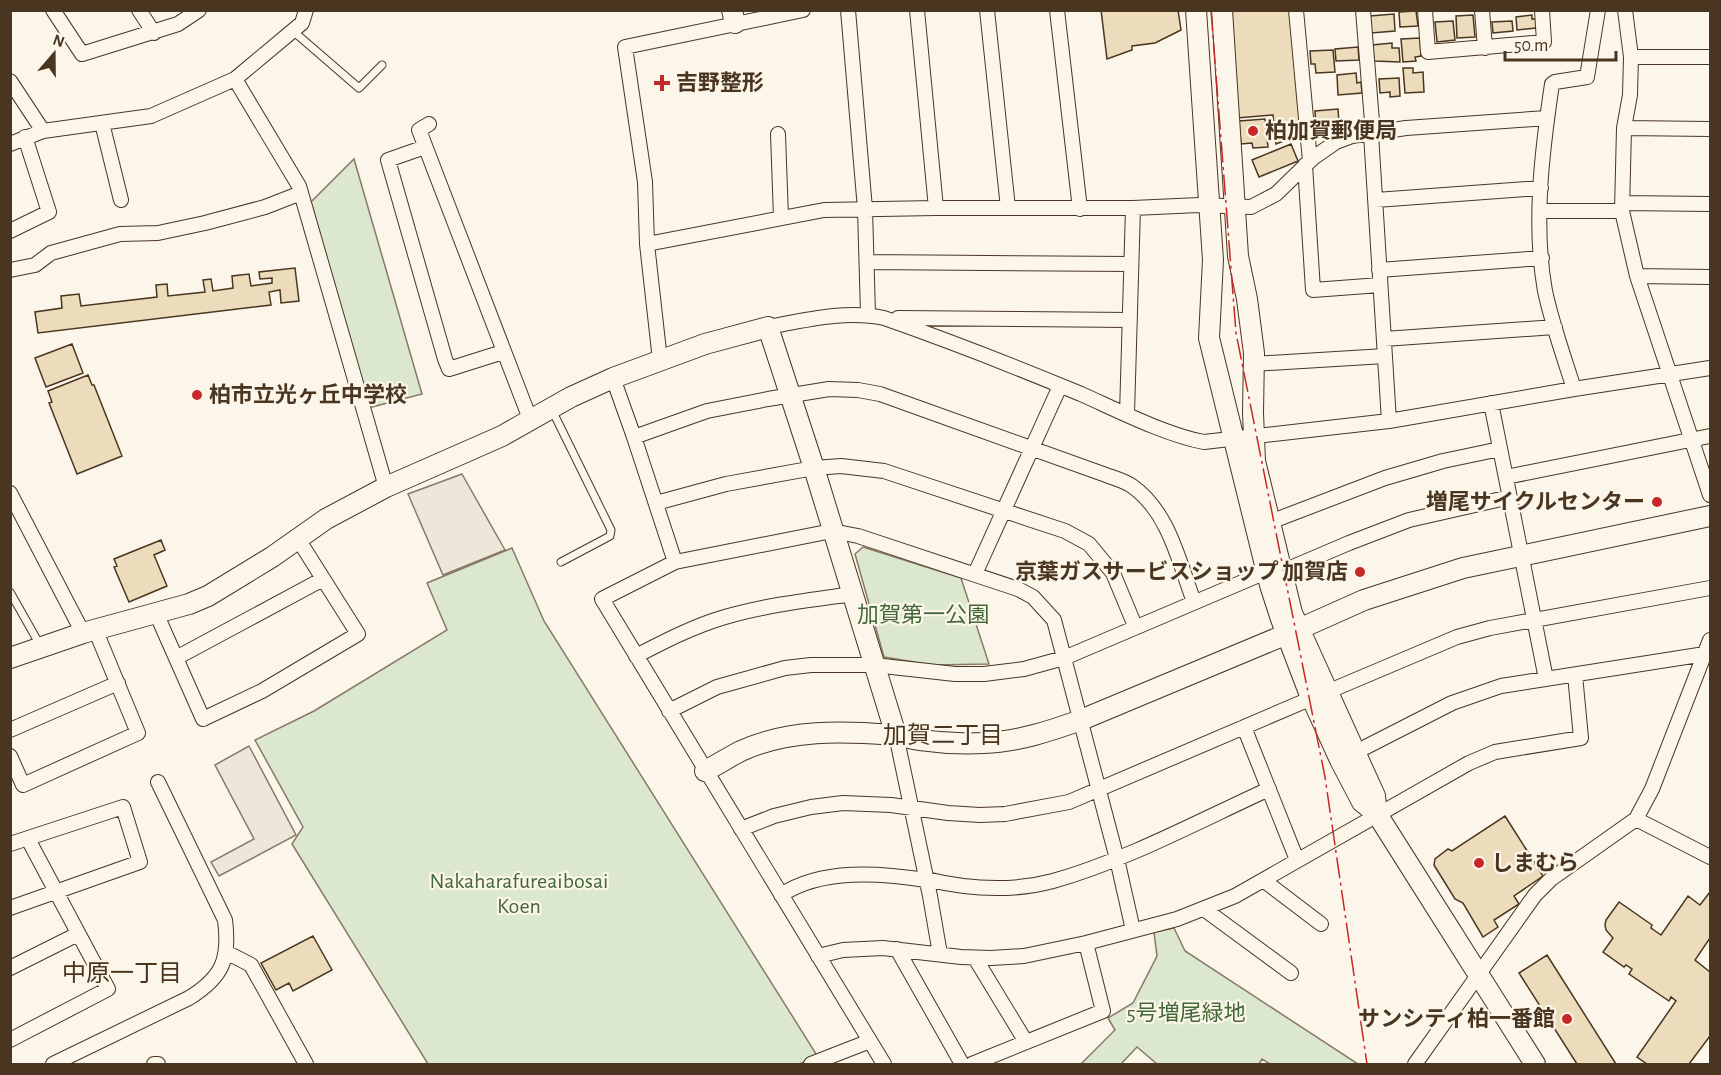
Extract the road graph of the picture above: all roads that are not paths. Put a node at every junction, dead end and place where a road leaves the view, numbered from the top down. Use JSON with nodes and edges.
{"nodes":[{"id":1,"x":53,"y":10,"type":"edge"},
{"id":2,"x":139,"y":10,"type":"edge"},
{"id":3,"x":199,"y":10,"type":"edge"},
{"id":4,"x":306,"y":10,"type":"edge"},
{"id":5,"x":803,"y":10,"type":"edge"},
{"id":6,"x":848,"y":10,"type":"edge"},
{"id":7,"x":917,"y":10,"type":"edge"},
{"id":8,"x":987,"y":10,"type":"edge"},
{"id":9,"x":1057,"y":10,"type":"edge"},
{"id":10,"x":1196,"y":10,"type":"edge"},
{"id":11,"x":1222,"y":10,"type":"edge"},
{"id":12,"x":1296,"y":10,"type":"edge"},
{"id":13,"x":1363,"y":10,"type":"edge"},
{"id":14,"x":1425,"y":10,"type":"edge"},
{"id":15,"x":1482,"y":10,"type":"edge"},
{"id":16,"x":1542,"y":10,"type":"edge"},
{"id":17,"x":1598,"y":10,"type":"edge"},
{"id":18,"x":1625,"y":10,"type":"edge"},
{"id":19,"x":733,"y":17,"type":"edge"},
{"id":20,"x":292,"y":31,"type":"junction"},
{"id":21,"x":154,"y":33,"type":"junction"},
{"id":22,"x":1485,"y":48,"type":"junction"},
{"id":23,"x":1631,"y":57,"type":"junction"},
{"id":24,"x":1710,"y":57,"type":"edge"},
{"id":25,"x":382,"y":64,"type":"dead end"},
{"id":26,"x":236,"y":79,"type":"junction"},
{"id":27,"x":10,"y":81,"type":"edge"},
{"id":28,"x":1228,"y":94,"type":"junction"},
{"id":29,"x":1202,"y":97,"type":"junction"},
{"id":30,"x":1547,"y":118,"type":"junction"},
{"id":31,"x":102,"y":123,"type":"junction"},
{"id":32,"x":429,"y":124,"type":"dead end"},
{"id":33,"x":1624,"y":128,"type":"junction"},
{"id":34,"x":1710,"y":129,"type":"edge"},
{"id":35,"x":43,"y":131,"type":"junction"},
{"id":36,"x":778,"y":134,"type":"dead end"},
{"id":37,"x":1372,"y":134,"type":"junction"},
{"id":38,"x":25,"y":137,"type":"junction"},
{"id":39,"x":10,"y":144,"type":"edge"},
{"id":40,"x":425,"y":147,"type":"junction"},
{"id":41,"x":1308,"y":163,"type":"junction"},
{"id":42,"x":1541,"y":188,"type":"junction"},
{"id":43,"x":301,"y":193,"type":"junction"},
{"id":44,"x":121,"y":200,"type":"dead end"},
{"id":45,"x":1376,"y":200,"type":"junction"},
{"id":46,"x":1710,"y":204,"type":"edge"},
{"id":47,"x":1209,"y":205,"type":"junction"},
{"id":48,"x":1235,"y":206,"type":"junction"},
{"id":49,"x":1622,"y":207,"type":"junction"},
{"id":50,"x":936,"y":208,"type":"junction"},
{"id":51,"x":1008,"y":208,"type":"junction"},
{"id":52,"x":1133,"y":208,"type":"junction"},
{"id":53,"x":865,"y":209,"type":"junction"},
{"id":54,"x":1080,"y":209,"type":"junction"},
{"id":55,"x":1540,"y":211,"type":"junction"},
{"id":56,"x":781,"y":218,"type":"junction"},
{"id":57,"x":10,"y":231,"type":"edge"},
{"id":58,"x":647,"y":244,"type":"junction"},
{"id":59,"x":1542,"y":258,"type":"junction"},
{"id":60,"x":867,"y":262,"type":"junction"},
{"id":61,"x":1131,"y":264,"type":"junction"},
{"id":62,"x":10,"y":270,"type":"edge"},
{"id":63,"x":1379,"y":270,"type":"junction"},
{"id":64,"x":1637,"y":276,"type":"junction"},
{"id":65,"x":1710,"y":277,"type":"edge"},
{"id":66,"x":1380,"y":285,"type":"junction"},
{"id":67,"x":868,"y":315,"type":"junction"},
{"id":68,"x":884,"y":318,"type":"junction"},
{"id":69,"x":1130,"y":320,"type":"junction"},
{"id":70,"x":768,"y":327,"type":"junction"},
{"id":71,"x":1555,"y":327,"type":"junction"},
{"id":72,"x":1384,"y":339,"type":"junction"},
{"id":73,"x":503,"y":352,"type":"junction"},
{"id":74,"x":1385,"y":356,"type":"junction"},
{"id":75,"x":660,"y":360,"type":"junction"},
{"id":76,"x":1253,"y":364,"type":"junction"},
{"id":77,"x":1710,"y":369,"type":"edge"},
{"id":78,"x":1670,"y":374,"type":"junction"},
{"id":79,"x":613,"y":378,"type":"junction"},
{"id":80,"x":1060,"y":386,"type":"junction"},
{"id":81,"x":1574,"y":389,"type":"junction"},
{"id":82,"x":790,"y":396,"type":"junction"},
{"id":83,"x":1491,"y":404,"type":"junction"},
{"id":84,"x":551,"y":408,"type":"junction"},
{"id":85,"x":1127,"y":414,"type":"junction"},
{"id":86,"x":530,"y":419,"type":"junction"},
{"id":87,"x":1389,"y":421,"type":"junction"},
{"id":88,"x":1254,"y":436,"type":"junction"},
{"id":89,"x":1710,"y":436,"type":"edge"},
{"id":90,"x":634,"y":437,"type":"junction"},
{"id":91,"x":1234,"y":439,"type":"junction"},
{"id":92,"x":1692,"y":440,"type":"junction"},
{"id":93,"x":1033,"y":448,"type":"junction"},
{"id":94,"x":1500,"y":449,"type":"junction"},
{"id":95,"x":814,"y":468,"type":"junction"},
{"id":96,"x":1506,"y":477,"type":"junction"},
{"id":97,"x":386,"y":487,"type":"junction"},
{"id":98,"x":10,"y":493,"type":"edge"},
{"id":99,"x":1710,"y":495,"type":"edge"},
{"id":100,"x":1510,"y":497,"type":"junction"},
{"id":101,"x":656,"y":503,"type":"junction"},
{"id":102,"x":1003,"y":511,"type":"junction"},
{"id":103,"x":1710,"y":516,"type":"edge"},
{"id":104,"x":1270,"y":522,"type":"junction"},
{"id":105,"x":832,"y":531,"type":"junction"},
{"id":106,"x":298,"y":539,"type":"junction"},
{"id":107,"x":1521,"y":554,"type":"junction"},
{"id":108,"x":561,"y":562,"type":"dead end"},
{"id":109,"x":675,"y":562,"type":"junction"},
{"id":110,"x":1274,"y":572,"type":"junction"},
{"id":111,"x":975,"y":574,"type":"junction"},
{"id":112,"x":323,"y":579,"type":"junction"},
{"id":113,"x":1710,"y":588,"type":"edge"},
{"id":114,"x":10,"y":592,"type":"edge"},
{"id":115,"x":853,"y":594,"type":"junction"},
{"id":116,"x":1194,"y":602,"type":"junction"},
{"id":117,"x":156,"y":613,"type":"junction"},
{"id":118,"x":1535,"y":619,"type":"junction"},
{"id":119,"x":1134,"y":626,"type":"junction"},
{"id":120,"x":89,"y":631,"type":"junction"},
{"id":121,"x":1293,"y":632,"type":"junction"},
{"id":122,"x":1710,"y":640,"type":"edge"},
{"id":123,"x":41,"y":646,"type":"junction"},
{"id":124,"x":1705,"y":654,"type":"junction"},
{"id":125,"x":636,"y":656,"type":"junction"},
{"id":126,"x":10,"y":658,"type":"edge"},
{"id":127,"x":176,"y":658,"type":"junction"},
{"id":128,"x":1064,"y":658,"type":"junction"},
{"id":129,"x":874,"y":665,"type":"junction"},
{"id":130,"x":1575,"y":675,"type":"junction"},
{"id":131,"x":1546,"y":679,"type":"junction"},
{"id":132,"x":118,"y":683,"type":"junction"},
{"id":133,"x":1319,"y":695,"type":"junction"},
{"id":134,"x":669,"y":711,"type":"junction"},
{"id":135,"x":1081,"y":720,"type":"junction"},
{"id":136,"x":1244,"y":728,"type":"junction"},
{"id":137,"x":10,"y":730,"type":"edge"},
{"id":138,"x":896,"y":735,"type":"junction"},
{"id":139,"x":1354,"y":753,"type":"junction"},
{"id":140,"x":10,"y":756,"type":"edge"},
{"id":141,"x":705,"y":771,"type":"junction"},
{"id":142,"x":158,"y":782,"type":"dead end"},
{"id":143,"x":1269,"y":789,"type":"junction"},
{"id":144,"x":1098,"y":791,"type":"junction"},
{"id":145,"x":912,"y":809,"type":"junction"},
{"id":146,"x":1377,"y":814,"type":"junction"},
{"id":147,"x":1636,"y":819,"type":"junction"},
{"id":148,"x":741,"y":829,"type":"junction"},
{"id":149,"x":27,"y":839,"type":"junction"},
{"id":150,"x":10,"y":844,"type":"edge"},
{"id":151,"x":1710,"y":857,"type":"edge"},
{"id":152,"x":1117,"y":859,"type":"junction"},
{"id":153,"x":1297,"y":860,"type":"junction"},
{"id":154,"x":926,"y":880,"type":"junction"},
{"id":155,"x":1263,"y":880,"type":"junction"},
{"id":156,"x":57,"y":893,"type":"junction"},
{"id":157,"x":781,"y":895,"type":"junction"},
{"id":158,"x":10,"y":908,"type":"edge"},
{"id":159,"x":1204,"y":909,"type":"junction"},
{"id":160,"x":1321,"y":924,"type":"dead end"},
{"id":161,"x":1133,"y":930,"type":"junction"},
{"id":162,"x":78,"y":934,"type":"junction"},
{"id":163,"x":1086,"y":943,"type":"junction"},
{"id":164,"x":897,"y":950,"type":"junction"},
{"id":165,"x":226,"y":952,"type":"junction"},
{"id":166,"x":940,"y":954,"type":"junction"},
{"id":167,"x":818,"y":956,"type":"junction"},
{"id":168,"x":975,"y":958,"type":"junction"},
{"id":169,"x":10,"y":968,"type":"edge"},
{"id":170,"x":1291,"y":973,"type":"dead end"},
{"id":171,"x":1478,"y":974,"type":"junction"},
{"id":172,"x":10,"y":1040,"type":"edge"},
{"id":173,"x":870,"y":1041,"type":"junction"},
{"id":174,"x":1026,"y":1042,"type":"junction"},
{"id":175,"x":53,"y":1065,"type":"edge"},
{"id":176,"x":306,"y":1065,"type":"edge"},
{"id":177,"x":811,"y":1065,"type":"edge"},
{"id":178,"x":884,"y":1065,"type":"edge"},
{"id":179,"x":962,"y":1065,"type":"edge"},
{"id":180,"x":972,"y":1065,"type":"edge"},
{"id":181,"x":1415,"y":1065,"type":"edge"},
{"id":182,"x":1535,"y":1065,"type":"edge"}],
"edges":[{"from":1,"to":21,"type":"street"},
{"from":2,"to":21,"type":"street"},
{"from":3,"to":21,"type":"street"},
{"from":4,"to":20,"type":"street"},
{"from":5,"to":19,"type":"street"},
{"from":6,"to":53,"type":"street"},
{"from":7,"to":50,"type":"street"},
{"from":8,"to":51,"type":"street"},
{"from":9,"to":54,"type":"street"},
{"from":10,"to":29,"type":"street"},
{"from":11,"to":28,"type":"street"},
{"from":12,"to":41,"type":"street"},
{"from":13,"to":37,"type":"street"},
{"from":14,"to":22,"type":"street"},
{"from":15,"to":22,"type":"street"},
{"from":16,"to":22,"type":"street"},
{"from":17,"to":30,"type":"street"},
{"from":18,"to":23,"type":"street"},
{"from":19,"to":58,"type":"street"},
{"from":20,"to":25,"type":"lane"},
{"from":20,"to":26,"type":"street"},
{"from":23,"to":24,"type":"street"},
{"from":23,"to":33,"type":"street"},
{"from":26,"to":31,"type":"street"},
{"from":26,"to":43,"type":"street"},
{"from":27,"to":35,"type":"street"},
{"from":28,"to":29,"type":"street"},
{"from":28,"to":48,"type":"street"},
{"from":29,"to":47,"type":"street"},
{"from":30,"to":37,"type":"street"},
{"from":30,"to":42,"type":"street"},
{"from":31,"to":35,"type":"street"},
{"from":31,"to":44,"type":"street"},
{"from":32,"to":40,"type":"street"},
{"from":33,"to":34,"type":"street"},
{"from":33,"to":49,"type":"street"},
{"from":35,"to":38,"type":"street"},
{"from":36,"to":56,"type":"street"},
{"from":37,"to":41,"type":"street"},
{"from":37,"to":45,"type":"street"},
{"from":38,"to":39,"type":"street"},
{"from":38,"to":57,"type":"street"},
{"from":40,"to":73,"type":"street"},
{"from":40,"to":73,"type":"street"},
{"from":41,"to":48,"type":"street"},
{"from":41,"to":66,"type":"street"},
{"from":42,"to":45,"type":"street"},
{"from":42,"to":55,"type":"street"},
{"from":43,"to":62,"type":"street"},
{"from":43,"to":97,"type":"street"},
{"from":45,"to":63,"type":"street"},
{"from":46,"to":49,"type":"street"},
{"from":47,"to":48,"type":"street"},
{"from":47,"to":52,"type":"street"},
{"from":47,"to":91,"type":"street"},
{"from":48,"to":76,"type":"street"},
{"from":49,"to":55,"type":"street"},
{"from":49,"to":64,"type":"street"},
{"from":50,"to":51,"type":"street"},
{"from":50,"to":53,"type":"street"},
{"from":51,"to":54,"type":"street"},
{"from":52,"to":54,"type":"street"},
{"from":52,"to":61,"type":"street"},
{"from":53,"to":56,"type":"street"},
{"from":53,"to":60,"type":"street"},
{"from":55,"to":59,"type":"street"},
{"from":56,"to":58,"type":"street"},
{"from":58,"to":75,"type":"street"},
{"from":59,"to":63,"type":"street"},
{"from":59,"to":71,"type":"street"},
{"from":60,"to":61,"type":"street"},
{"from":60,"to":67,"type":"street"},
{"from":61,"to":69,"type":"street"},
{"from":63,"to":66,"type":"street"},
{"from":64,"to":65,"type":"street"},
{"from":64,"to":78,"type":"street"},
{"from":66,"to":72,"type":"street"},
{"from":67,"to":68,"type":"street"},
{"from":67,"to":70,"type":"street"},
{"from":68,"to":69,"type":"street"},
{"from":68,"to":80,"type":"street"},
{"from":69,"to":85,"type":"street"},
{"from":70,"to":75,"type":"street"},
{"from":70,"to":82,"type":"street"},
{"from":71,"to":72,"type":"street"},
{"from":71,"to":81,"type":"street"},
{"from":72,"to":74,"type":"street"},
{"from":73,"to":86,"type":"street"},
{"from":74,"to":76,"type":"street"},
{"from":74,"to":87,"type":"street"},
{"from":75,"to":79,"type":"street"},
{"from":76,"to":88,"type":"street"},
{"from":77,"to":78,"type":"street"},
{"from":78,"to":81,"type":"street"},
{"from":78,"to":92,"type":"street"},
{"from":79,"to":84,"type":"street"},
{"from":79,"to":90,"type":"street"},
{"from":80,"to":85,"type":"street"},
{"from":80,"to":93,"type":"street"},
{"from":81,"to":83,"type":"street"},
{"from":82,"to":90,"type":"street"},
{"from":82,"to":93,"type":"street"},
{"from":82,"to":95,"type":"street"},
{"from":83,"to":87,"type":"street"},
{"from":83,"to":94,"type":"street"},
{"from":84,"to":86,"type":"street"},
{"from":84,"to":108,"type":"lane"},
{"from":85,"to":91,"type":"street"},
{"from":86,"to":97,"type":"street"},
{"from":87,"to":88,"type":"street"},
{"from":88,"to":91,"type":"street"},
{"from":88,"to":104,"type":"street"},
{"from":89,"to":92,"type":"street"},
{"from":90,"to":101,"type":"street"},
{"from":91,"to":110,"type":"street"},
{"from":92,"to":96,"type":"street"},
{"from":92,"to":99,"type":"street"},
{"from":93,"to":102,"type":"street"},
{"from":93,"to":116,"type":"street"},
{"from":94,"to":96,"type":"street"},
{"from":94,"to":104,"type":"street"},
{"from":95,"to":101,"type":"street"},
{"from":95,"to":102,"type":"street"},
{"from":95,"to":105,"type":"street"},
{"from":96,"to":100,"type":"street"},
{"from":97,"to":106,"type":"street"},
{"from":98,"to":120,"type":"street"},
{"from":100,"to":107,"type":"street"},
{"from":100,"to":110,"type":"street"},
{"from":101,"to":109,"type":"street"},
{"from":102,"to":111,"type":"street"},
{"from":102,"to":119,"type":"street"},
{"from":103,"to":107,"type":"street"},
{"from":104,"to":110,"type":"street"},
{"from":105,"to":109,"type":"street"},
{"from":105,"to":111,"type":"street"},
{"from":105,"to":115,"type":"street"},
{"from":106,"to":112,"type":"street"},
{"from":106,"to":117,"type":"street"},
{"from":107,"to":118,"type":"street"},
{"from":107,"to":121,"type":"street"},
{"from":109,"to":125,"type":"street"},
{"from":110,"to":116,"type":"street"},
{"from":110,"to":121,"type":"street"},
{"from":111,"to":128,"type":"street"},
{"from":112,"to":127,"type":"street"},
{"from":112,"to":127,"type":"street"},
{"from":113,"to":118,"type":"street"},
{"from":114,"to":123,"type":"lane"},
{"from":115,"to":125,"type":"street"},
{"from":115,"to":129,"type":"street"},
{"from":116,"to":119,"type":"street"},
{"from":117,"to":120,"type":"street"},
{"from":117,"to":127,"type":"street"},
{"from":118,"to":131,"type":"street"},
{"from":118,"to":133,"type":"street"},
{"from":119,"to":128,"type":"street"},
{"from":120,"to":123,"type":"street"},
{"from":120,"to":132,"type":"street"},
{"from":121,"to":133,"type":"street"},
{"from":121,"to":135,"type":"street"},
{"from":122,"to":124,"type":"street"},
{"from":123,"to":126,"type":"street"},
{"from":124,"to":130,"type":"street"},
{"from":124,"to":147,"type":"street"},
{"from":125,"to":134,"type":"street"},
{"from":128,"to":129,"type":"street"},
{"from":128,"to":135,"type":"street"},
{"from":129,"to":134,"type":"street"},
{"from":129,"to":138,"type":"street"},
{"from":130,"to":131,"type":"street"},
{"from":130,"to":146,"type":"street"},
{"from":131,"to":139,"type":"street"},
{"from":132,"to":137,"type":"street"},
{"from":132,"to":140,"type":"street"},
{"from":133,"to":136,"type":"street"},
{"from":133,"to":139,"type":"street"},
{"from":133,"to":146,"type":"street"},
{"from":134,"to":141,"type":"street"},
{"from":135,"to":138,"type":"street"},
{"from":135,"to":144,"type":"street"},
{"from":136,"to":143,"type":"street"},
{"from":136,"to":144,"type":"street"},
{"from":138,"to":141,"type":"street"},
{"from":138,"to":145,"type":"street"},
{"from":139,"to":146,"type":"street"},
{"from":141,"to":148,"type":"street"},
{"from":142,"to":165,"type":"street"},
{"from":143,"to":152,"type":"street"},
{"from":143,"to":153,"type":"street"},
{"from":144,"to":145,"type":"street"},
{"from":144,"to":152,"type":"street"},
{"from":145,"to":148,"type":"street"},
{"from":145,"to":154,"type":"street"},
{"from":146,"to":153,"type":"street"},
{"from":146,"to":171,"type":"street"},
{"from":147,"to":151,"type":"street"},
{"from":147,"to":171,"type":"street"},
{"from":148,"to":157,"type":"street"},
{"from":149,"to":150,"type":"street"},
{"from":149,"to":156,"type":"street"},
{"from":149,"to":156,"type":"street"},
{"from":152,"to":154,"type":"street"},
{"from":152,"to":161,"type":"street"},
{"from":153,"to":155,"type":"street"},
{"from":154,"to":157,"type":"street"},
{"from":154,"to":166,"type":"street"},
{"from":155,"to":159,"type":"street"},
{"from":155,"to":160,"type":"street"},
{"from":156,"to":158,"type":"street"},
{"from":156,"to":162,"type":"street"},
{"from":157,"to":167,"type":"street"},
{"from":159,"to":161,"type":"street"},
{"from":159,"to":170,"type":"street"},
{"from":161,"to":163,"type":"street"},
{"from":162,"to":169,"type":"street"},
{"from":162,"to":172,"type":"street"},
{"from":163,"to":168,"type":"street"},
{"from":163,"to":174,"type":"street"},
{"from":164,"to":166,"type":"street"},
{"from":164,"to":167,"type":"street"},
{"from":164,"to":179,"type":"street"},
{"from":165,"to":175,"type":"street"},
{"from":165,"to":176,"type":"street"},
{"from":166,"to":168,"type":"street"},
{"from":167,"to":173,"type":"street"},
{"from":168,"to":174,"type":"street"},
{"from":171,"to":181,"type":"street"},
{"from":171,"to":182,"type":"street"},
{"from":173,"to":177,"type":"street"},
{"from":173,"to":178,"type":"street"},
{"from":174,"to":180,"type":"street"}]}
